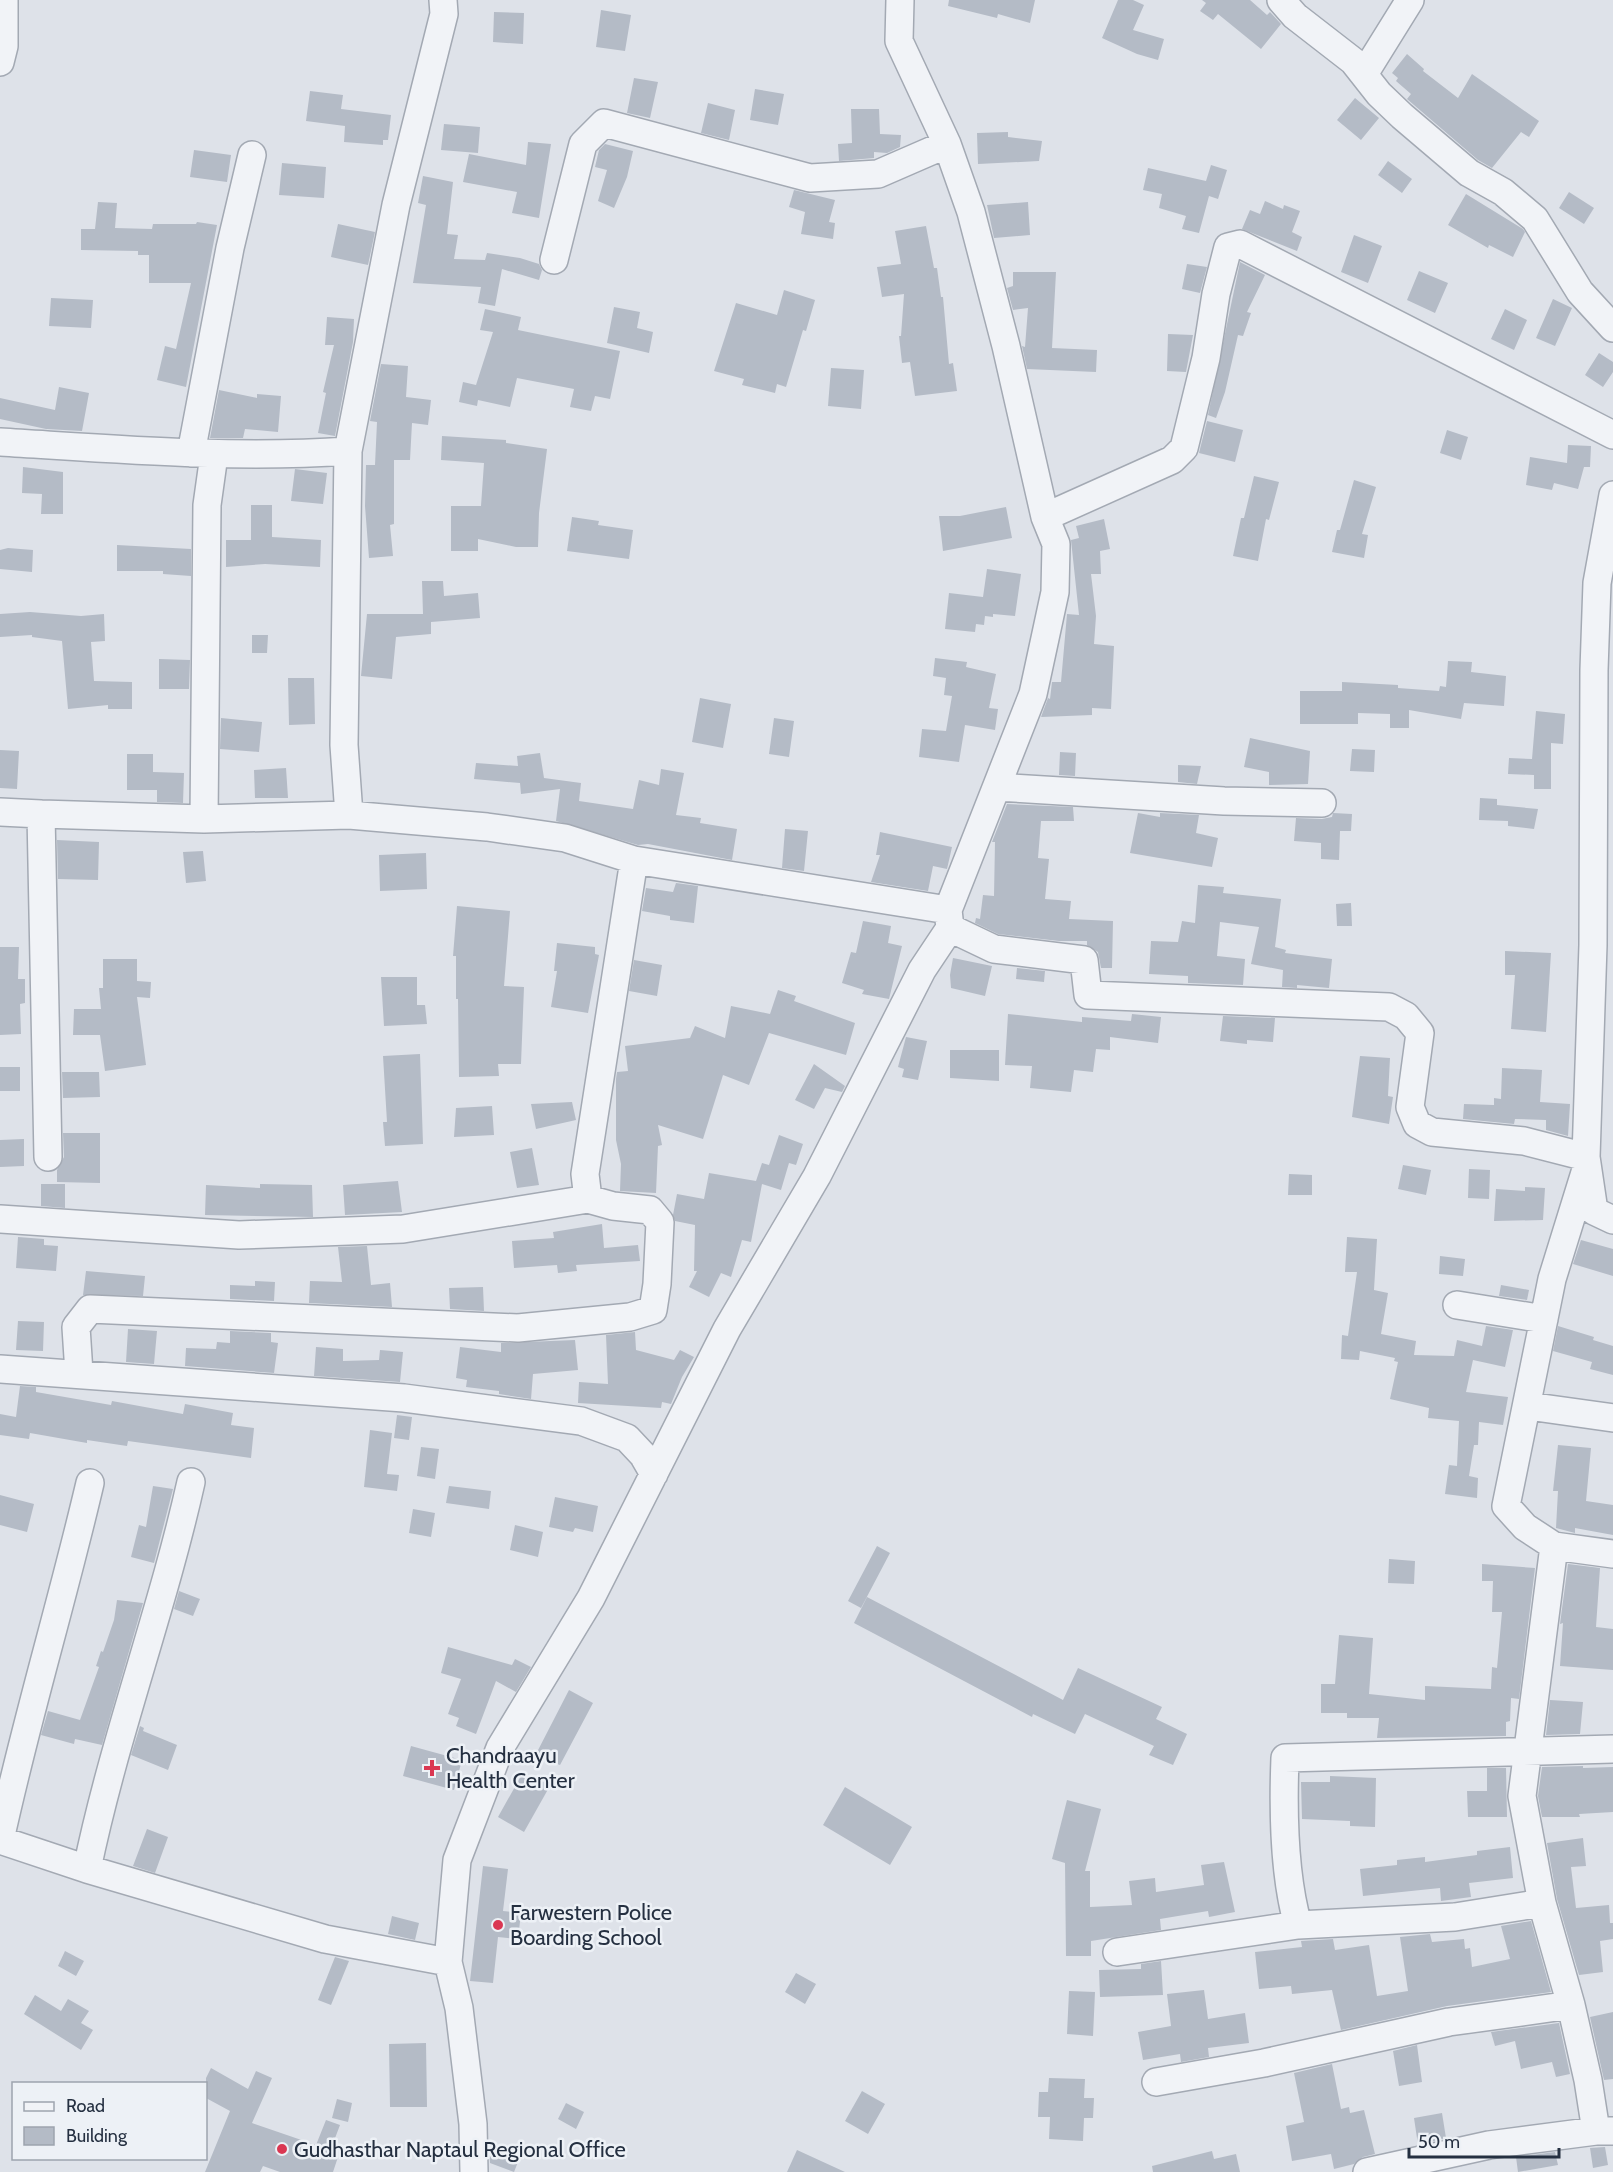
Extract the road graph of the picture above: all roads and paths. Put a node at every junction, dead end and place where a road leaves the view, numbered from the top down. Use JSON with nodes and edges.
{"nodes":[{"id":1,"x":4,"y":0,"type":"edge"},
{"id":2,"x":443,"y":0,"type":"edge"},
{"id":3,"x":900,"y":0,"type":"edge"},
{"id":4,"x":1281,"y":0,"type":"edge"},
{"id":5,"x":1410,"y":0,"type":"edge"},
{"id":6,"x":0,"y":62,"type":"edge"},
{"id":7,"x":1364,"y":74,"type":"junction"},
{"id":8,"x":947,"y":144,"type":"junction"},
{"id":9,"x":252,"y":155,"type":"dead end"},
{"id":10,"x":554,"y":260,"type":"dead end"},
{"id":11,"x":1613,"y":328,"type":"edge"},
{"id":12,"x":1613,"y":435,"type":"edge"},
{"id":13,"x":0,"y":442,"type":"edge"},
{"id":14,"x":348,"y":452,"type":"junction"},
{"id":15,"x":203,"y":454,"type":"junction"},
{"id":16,"x":1613,"y":495,"type":"edge"},
{"id":17,"x":1045,"y":517,"type":"junction"},
{"id":18,"x":1603,"y":671,"type":"edge"},
{"id":19,"x":997,"y":788,"type":"junction"},
{"id":20,"x":1323,"y":803,"type":"dead end"},
{"id":21,"x":0,"y":812,"type":"edge"},
{"id":22,"x":41,"y":814,"type":"junction"},
{"id":23,"x":349,"y":815,"type":"junction"},
{"id":24,"x":204,"y":819,"type":"junction"},
{"id":25,"x":634,"y":861,"type":"junction"},
{"id":26,"x":949,"y":919,"type":"junction"},
{"id":27,"x":48,"y":1157,"type":"dead end"},
{"id":28,"x":1586,"y":1161,"type":"junction"},
{"id":29,"x":588,"y":1199,"type":"junction"},
{"id":30,"x":0,"y":1219,"type":"edge"},
{"id":31,"x":1613,"y":1220,"type":"edge"},
{"id":32,"x":1457,"y":1305,"type":"dead end"},
{"id":33,"x":1544,"y":1319,"type":"junction"},
{"id":34,"x":0,"y":1369,"type":"edge"},
{"id":35,"x":79,"y":1373,"type":"junction"},
{"id":36,"x":1528,"y":1406,"type":"junction"},
{"id":37,"x":1613,"y":1418,"type":"edge"},
{"id":38,"x":654,"y":1474,"type":"junction"},
{"id":39,"x":191,"y":1482,"type":"dead end"},
{"id":40,"x":90,"y":1483,"type":"dead end"},
{"id":41,"x":1554,"y":1546,"type":"junction"},
{"id":42,"x":1613,"y":1554,"type":"edge"},
{"id":43,"x":1613,"y":1749,"type":"edge"},
{"id":44,"x":1525,"y":1752,"type":"junction"},
{"id":45,"x":0,"y":1840,"type":"edge"},
{"id":46,"x":87,"y":1869,"type":"junction"},
{"id":47,"x":1542,"y":1903,"type":"junction"},
{"id":48,"x":1298,"y":1925,"type":"junction"},
{"id":49,"x":1117,"y":1952,"type":"dead end"},
{"id":50,"x":448,"y":1962,"type":"junction"},
{"id":51,"x":1571,"y":2006,"type":"junction"},
{"id":52,"x":1156,"y":2082,"type":"dead end"},
{"id":53,"x":1604,"y":2131,"type":"edge"},
{"id":54,"x":474,"y":2172,"type":"edge"},
{"id":55,"x":1367,"y":2172,"type":"edge"}],
"edges":[{"from":1,"to":6,"type":"street"},
{"from":2,"to":14,"type":"street"},
{"from":3,"to":8,"type":"street"},
{"from":4,"to":7,"type":"street"},
{"from":5,"to":7,"type":"street"},
{"from":7,"to":11,"type":"street"},
{"from":8,"to":10,"type":"street"},
{"from":8,"to":17,"type":"street"},
{"from":9,"to":15,"type":"street"},
{"from":12,"to":17,"type":"street"},
{"from":13,"to":15,"type":"street"},
{"from":14,"to":15,"type":"street"},
{"from":14,"to":23,"type":"street"},
{"from":15,"to":24,"type":"street"},
{"from":16,"to":18,"type":"street"},
{"from":17,"to":19,"type":"street"},
{"from":18,"to":28,"type":"street"},
{"from":19,"to":20,"type":"street"},
{"from":19,"to":26,"type":"street"},
{"from":21,"to":22,"type":"street"},
{"from":22,"to":24,"type":"street"},
{"from":22,"to":27,"type":"street"},
{"from":23,"to":24,"type":"street"},
{"from":23,"to":25,"type":"street"},
{"from":25,"to":26,"type":"street"},
{"from":25,"to":29,"type":"street"},
{"from":26,"to":28,"type":"street"},
{"from":26,"to":38,"type":"street"},
{"from":28,"to":31,"type":"street"},
{"from":28,"to":33,"type":"street"},
{"from":29,"to":30,"type":"street"},
{"from":29,"to":35,"type":"street"},
{"from":32,"to":33,"type":"street"},
{"from":33,"to":36,"type":"street"},
{"from":34,"to":35,"type":"street"},
{"from":35,"to":38,"type":"street"},
{"from":36,"to":37,"type":"street"},
{"from":36,"to":41,"type":"street"},
{"from":38,"to":50,"type":"street"},
{"from":39,"to":46,"type":"street"},
{"from":40,"to":45,"type":"street"},
{"from":41,"to":42,"type":"street"},
{"from":41,"to":44,"type":"street"},
{"from":43,"to":44,"type":"street"},
{"from":44,"to":47,"type":"street"},
{"from":44,"to":48,"type":"street"},
{"from":45,"to":46,"type":"street"},
{"from":46,"to":50,"type":"street"},
{"from":47,"to":48,"type":"street"},
{"from":47,"to":51,"type":"street"},
{"from":48,"to":49,"type":"street"},
{"from":50,"to":54,"type":"street"},
{"from":51,"to":52,"type":"street"},
{"from":51,"to":53,"type":"street"},
{"from":53,"to":55,"type":"street"}]}
